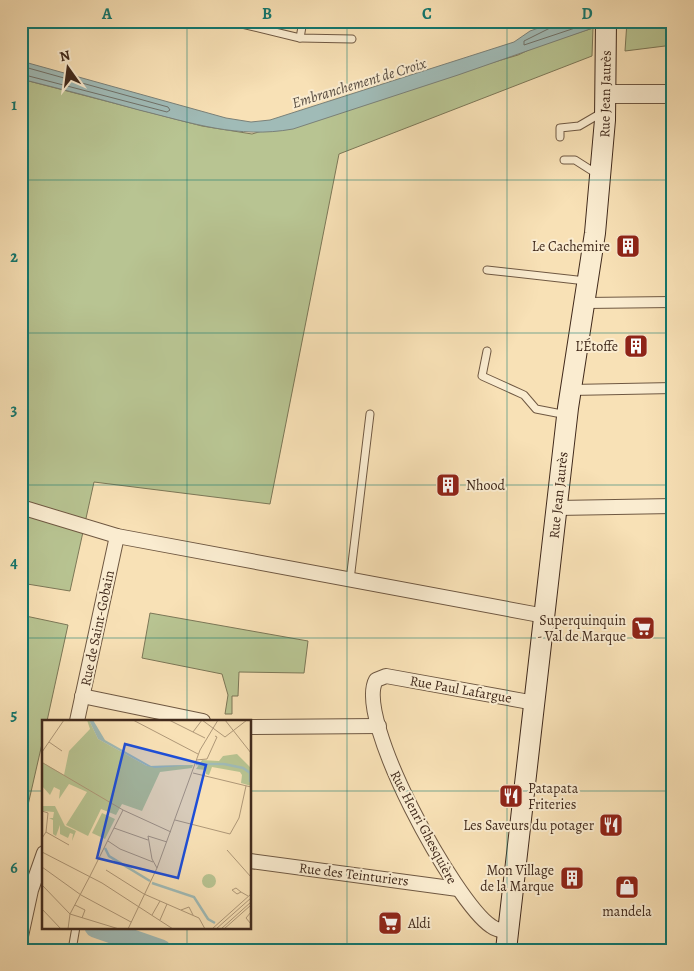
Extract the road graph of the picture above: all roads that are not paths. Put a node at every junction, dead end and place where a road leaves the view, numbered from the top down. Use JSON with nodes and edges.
{"nodes":[{"id":1,"x":229,"y":21,"type":"edge"},
{"id":2,"x":303,"y":21,"type":"edge"},
{"id":3,"x":606,"y":21,"type":"edge"},
{"id":4,"x":300,"y":38,"type":"junction"},
{"id":5,"x":352,"y":38,"type":"dead end"},
{"id":6,"x":673,"y":94,"type":"edge"},
{"id":7,"x":605,"y":102,"type":"junction"},
{"id":8,"x":560,"y":137,"type":"dead end"},
{"id":9,"x":564,"y":160,"type":"dead end"},
{"id":10,"x":600,"y":176,"type":"junction"},
{"id":11,"x":487,"y":270,"type":"dead end"},
{"id":12,"x":588,"y":281,"type":"junction"},
{"id":13,"x":673,"y":302,"type":"edge"},
{"id":14,"x":585,"y":303,"type":"junction"},
{"id":15,"x":487,"y":351,"type":"dead end"},
{"id":16,"x":673,"y":388,"type":"edge"},
{"id":17,"x":571,"y":390,"type":"junction"},
{"id":18,"x":370,"y":414,"type":"dead end"},
{"id":19,"x":567,"y":415,"type":"junction"},
{"id":20,"x":673,"y":506,"type":"edge"},
{"id":21,"x":21,"y":507,"type":"edge"},
{"id":22,"x":557,"y":508,"type":"junction"},
{"id":23,"x":117,"y":536,"type":"junction"},
{"id":24,"x":350,"y":580,"type":"junction"},
{"id":25,"x":545,"y":616,"type":"junction"},
{"id":26,"x":386,"y":676,"type":"joint"},
{"id":27,"x":82,"y":696,"type":"junction"},
{"id":28,"x":535,"y":703,"type":"junction"},
{"id":29,"x":77,"y":720,"type":"edge"},
{"id":30,"x":198,"y":720,"type":"edge"},
{"id":31,"x":379,"y":726,"type":"junction"},
{"id":32,"x":251,"y":727,"type":"edge"},
{"id":33,"x":42,"y":859,"type":"edge"},
{"id":34,"x":251,"y":861,"type":"edge"},
{"id":35,"x":458,"y":889,"type":"junction"},
{"id":36,"x":76,"y":928,"type":"edge"},
{"id":37,"x":21,"y":936,"type":"edge"},
{"id":38,"x":507,"y":941,"type":"edge"},
{"id":39,"x":72,"y":950,"type":"edge"}],
"edges":[{"from":1,"to":4,"type":"lane"},
{"from":2,"to":4,"type":"lane"},
{"from":3,"to":7,"type":"main road","name":"Rue Jean Jaurès"},
{"from":4,"to":5,"type":"lane"},
{"from":6,"to":7,"type":"street"},
{"from":7,"to":8,"type":"lane"},
{"from":7,"to":10,"type":"main road","name":"Rue Jean Jaurès"},
{"from":9,"to":10,"type":"lane"},
{"from":10,"to":12,"type":"main road","name":"Rue Jean Jaurès"},
{"from":11,"to":12,"type":"lane"},
{"from":12,"to":14,"type":"main road","name":"Rue Jean Jaurès"},
{"from":13,"to":14,"type":"street"},
{"from":14,"to":17,"type":"main road","name":"Rue Jean Jaurès"},
{"from":15,"to":19,"type":"lane"},
{"from":16,"to":17,"type":"street"},
{"from":17,"to":19,"type":"main road","name":"Rue Jean Jaurès"},
{"from":18,"to":24,"type":"lane"},
{"from":19,"to":22,"type":"main road","name":"Rue Jean Jaurès"},
{"from":20,"to":22,"type":"street"},
{"from":21,"to":23,"type":"street"},
{"from":22,"to":25,"type":"main road","name":"Rue Jean Jaurès"},
{"from":23,"to":24,"type":"street"},
{"from":23,"to":27,"type":"street","name":"Rue de Saint-Gobain"},
{"from":24,"to":25,"type":"street"},
{"from":25,"to":28,"type":"main road","name":"Rue Jean Jaurès"},
{"from":26,"to":28,"type":"street","name":"Rue Paul Lafargue"},
{"from":26,"to":31,"type":"street","name":"Rue Henri Ghesquière"},
{"from":27,"to":29,"type":"street","name":"Rue de Saint-Gobain"},
{"from":27,"to":30,"type":"street"},
{"from":28,"to":38,"type":"main road","name":"Rue Jean Jaurès"},
{"from":31,"to":32,"type":"street"},
{"from":31,"to":35,"type":"street","name":"Rue Henri Ghesquière"},
{"from":33,"to":37,"type":"street"},
{"from":34,"to":35,"type":"street","name":"Rue des Teinturiers"},
{"from":35,"to":38,"type":"street","name":"Rue Henri Ghesquière"},
{"from":36,"to":39,"type":"lane"}]}
